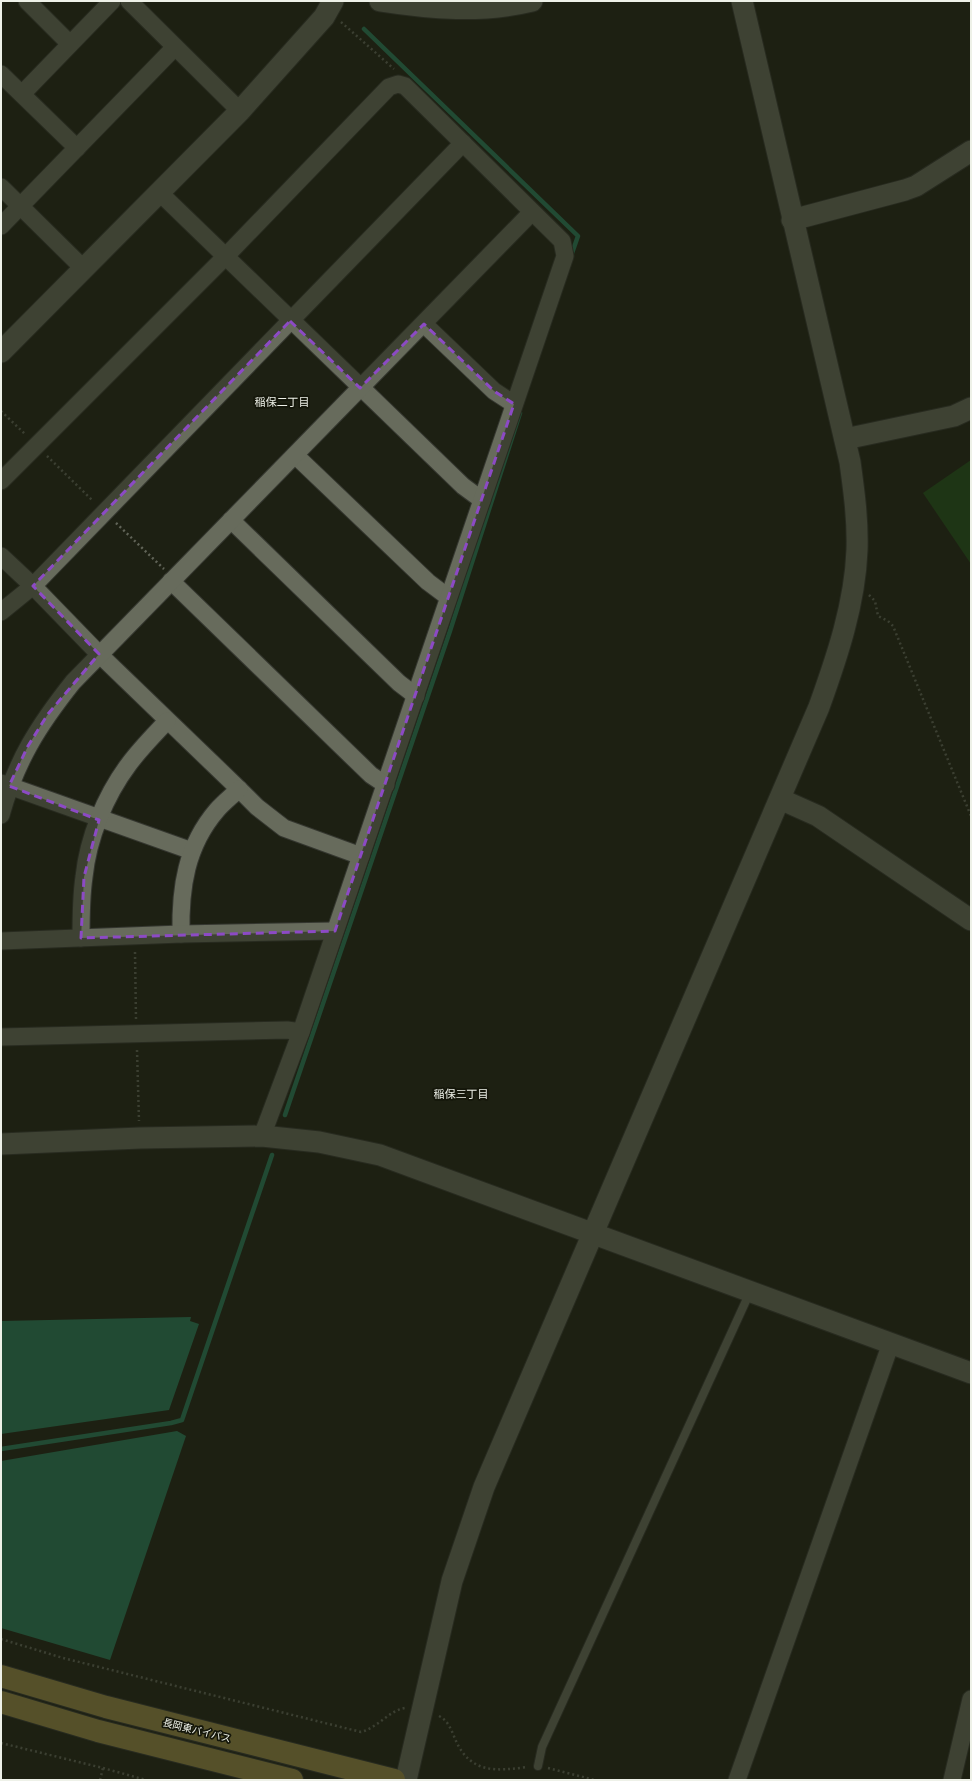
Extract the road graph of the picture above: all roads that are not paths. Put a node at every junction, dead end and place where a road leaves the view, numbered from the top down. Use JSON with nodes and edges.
{"nodes":[{"id":1,"x":27,"y":1,"type":"edge"},
{"id":2,"x":112,"y":1,"type":"edge"},
{"id":3,"x":129,"y":1,"type":"edge"},
{"id":4,"x":380,"y":1,"type":"edge"},
{"id":5,"x":532,"y":1,"type":"edge"},
{"id":6,"x":742,"y":1,"type":"edge"},
{"id":7,"x":328,"y":9,"type":"edge"},
{"id":8,"x":70,"y":44,"type":"junction"},
{"id":9,"x":175,"y":47,"type":"junction"},
{"id":10,"x":1,"y":74,"type":"edge"},
{"id":11,"x":22,"y":94,"type":"junction"},
{"id":12,"x":240,"y":111,"type":"junction"},
{"id":13,"x":463,"y":143,"type":"junction"},
{"id":14,"x":77,"y":148,"type":"junction"},
{"id":15,"x":971,"y":151,"type":"edge"},
{"id":16,"x":1,"y":187,"type":"edge"},
{"id":17,"x":160,"y":193,"type":"junction"},
{"id":18,"x":20,"y":206,"type":"junction"},
{"id":19,"x":532,"y":212,"type":"junction"},
{"id":20,"x":792,"y":220,"type":"junction"},
{"id":21,"x":1,"y":226,"type":"edge"},
{"id":22,"x":225,"y":257,"type":"junction"},
{"id":23,"x":84,"y":269,"type":"junction"},
{"id":24,"x":290,"y":320,"type":"junction"},
{"id":25,"x":424,"y":324,"type":"junction"},
{"id":26,"x":1,"y":352,"type":"edge"},
{"id":27,"x":360,"y":388,"type":"junction"},
{"id":28,"x":514,"y":404,"type":"junction"},
{"id":29,"x":971,"y":408,"type":"edge"},
{"id":30,"x":845,"y":439,"type":"junction"},
{"id":31,"x":295,"y":455,"type":"junction"},
{"id":32,"x":1,"y":482,"type":"edge"},
{"id":33,"x":482,"y":500,"type":"junction"},
{"id":34,"x":232,"y":520,"type":"junction"},
{"id":35,"x":1,"y":556,"type":"edge"},
{"id":36,"x":171,"y":582,"type":"junction"},
{"id":37,"x":33,"y":586,"type":"junction"},
{"id":38,"x":448,"y":597,"type":"junction"},
{"id":39,"x":1,"y":612,"type":"edge"},
{"id":40,"x":98,"y":654,"type":"junction"},
{"id":41,"x":416,"y":696,"type":"junction"},
{"id":42,"x":168,"y":721,"type":"junction"},
{"id":43,"x":5,"y":784,"type":"edge"},
{"id":44,"x":386,"y":785,"type":"junction"},
{"id":45,"x":239,"y":789,"type":"junction"},
{"id":46,"x":780,"y":799,"type":"junction"},
{"id":47,"x":1,"y":815,"type":"edge"},
{"id":48,"x":99,"y":820,"type":"junction"},
{"id":49,"x":192,"y":852,"type":"junction"},
{"id":50,"x":361,"y":856,"type":"junction"},
{"id":51,"x":971,"y":920,"type":"edge"},
{"id":52,"x":335,"y":931,"type":"junction"},
{"id":53,"x":181,"y":934,"type":"junction"},
{"id":54,"x":81,"y":938,"type":"junction"},
{"id":55,"x":1,"y":941,"type":"edge"},
{"id":56,"x":300,"y":1032,"type":"junction"},
{"id":57,"x":1,"y":1038,"type":"edge"},
{"id":58,"x":262,"y":1136,"type":"junction"},
{"id":59,"x":1,"y":1144,"type":"edge"},
{"id":60,"x":594,"y":1233,"type":"junction"},
{"id":61,"x":750,"y":1292,"type":"junction"},
{"id":62,"x":891,"y":1343,"type":"junction"},
{"id":63,"x":971,"y":1373,"type":"edge"},
{"id":64,"x":1,"y":1676,"type":"edge"},
{"id":65,"x":971,"y":1699,"type":"edge"},
{"id":66,"x":1,"y":1702,"type":"edge"},
{"id":67,"x":538,"y":1766,"type":"road end"},
{"id":68,"x":292,"y":1780,"type":"edge"},
{"id":69,"x":394,"y":1780,"type":"edge"},
{"id":70,"x":406,"y":1780,"type":"edge"},
{"id":71,"x":737,"y":1780,"type":"edge"},
{"id":72,"x":952,"y":1780,"type":"edge"}],
"edges":[{"from":1,"to":8,"type":"street"},
{"from":2,"to":8,"type":"street"},
{"from":3,"to":9,"type":"street"},
{"from":4,"to":5,"type":"street"},
{"from":6,"to":20,"type":"street"},
{"from":7,"to":12,"type":"street"},
{"from":8,"to":11,"type":"street"},
{"from":9,"to":12,"type":"street"},
{"from":9,"to":14,"type":"street"},
{"from":10,"to":11,"type":"street"},
{"from":11,"to":14,"type":"street"},
{"from":12,"to":17,"type":"street"},
{"from":13,"to":19,"type":"street"},
{"from":13,"to":22,"type":"street"},
{"from":13,"to":24,"type":"street"},
{"from":14,"to":18,"type":"street"},
{"from":15,"to":20,"type":"street"},
{"from":16,"to":18,"type":"street"},
{"from":17,"to":22,"type":"street"},
{"from":17,"to":23,"type":"street"},
{"from":18,"to":21,"type":"street"},
{"from":18,"to":23,"type":"street"},
{"from":19,"to":25,"type":"street"},
{"from":19,"to":28,"type":"street"},
{"from":20,"to":30,"type":"street"},
{"from":22,"to":24,"type":"street"},
{"from":22,"to":32,"type":"street"},
{"from":23,"to":26,"type":"street"},
{"from":24,"to":27,"type":"street"},
{"from":24,"to":37,"type":"street"},
{"from":25,"to":27,"type":"street"},
{"from":25,"to":28,"type":"street"},
{"from":27,"to":31,"type":"street"},
{"from":27,"to":33,"type":"street"},
{"from":28,"to":33,"type":"street"},
{"from":29,"to":30,"type":"street"},
{"from":30,"to":46,"type":"street"},
{"from":31,"to":34,"type":"street"},
{"from":31,"to":38,"type":"street"},
{"from":33,"to":38,"type":"street"},
{"from":34,"to":36,"type":"street"},
{"from":34,"to":41,"type":"street"},
{"from":35,"to":37,"type":"street"},
{"from":36,"to":40,"type":"street"},
{"from":36,"to":44,"type":"street"},
{"from":37,"to":39,"type":"street"},
{"from":37,"to":40,"type":"street"},
{"from":38,"to":41,"type":"street"},
{"from":40,"to":42,"type":"street"},
{"from":40,"to":43,"type":"street"},
{"from":41,"to":44,"type":"street"},
{"from":42,"to":45,"type":"street"},
{"from":42,"to":48,"type":"street"},
{"from":43,"to":47,"type":"street"},
{"from":43,"to":48,"type":"street"},
{"from":44,"to":50,"type":"street"},
{"from":45,"to":49,"type":"street"},
{"from":45,"to":50,"type":"street"},
{"from":46,"to":51,"type":"street"},
{"from":46,"to":60,"type":"street"},
{"from":48,"to":49,"type":"street"},
{"from":48,"to":54,"type":"street"},
{"from":49,"to":53,"type":"street"},
{"from":50,"to":52,"type":"street"},
{"from":52,"to":53,"type":"street"},
{"from":52,"to":56,"type":"street"},
{"from":53,"to":54,"type":"street"},
{"from":54,"to":55,"type":"street"},
{"from":56,"to":57,"type":"street"},
{"from":56,"to":58,"type":"street"},
{"from":58,"to":59,"type":"street"},
{"from":58,"to":60,"type":"street"},
{"from":60,"to":61,"type":"street"},
{"from":60,"to":70,"type":"street"},
{"from":61,"to":62,"type":"street"},
{"from":61,"to":67,"type":"lane"},
{"from":62,"to":63,"type":"street"},
{"from":62,"to":71,"type":"street"},
{"from":64,"to":69,"type":"highway","name":"長岡東バイパス"},
{"from":65,"to":72,"type":"street"},
{"from":66,"to":68,"type":"highway"}]}
